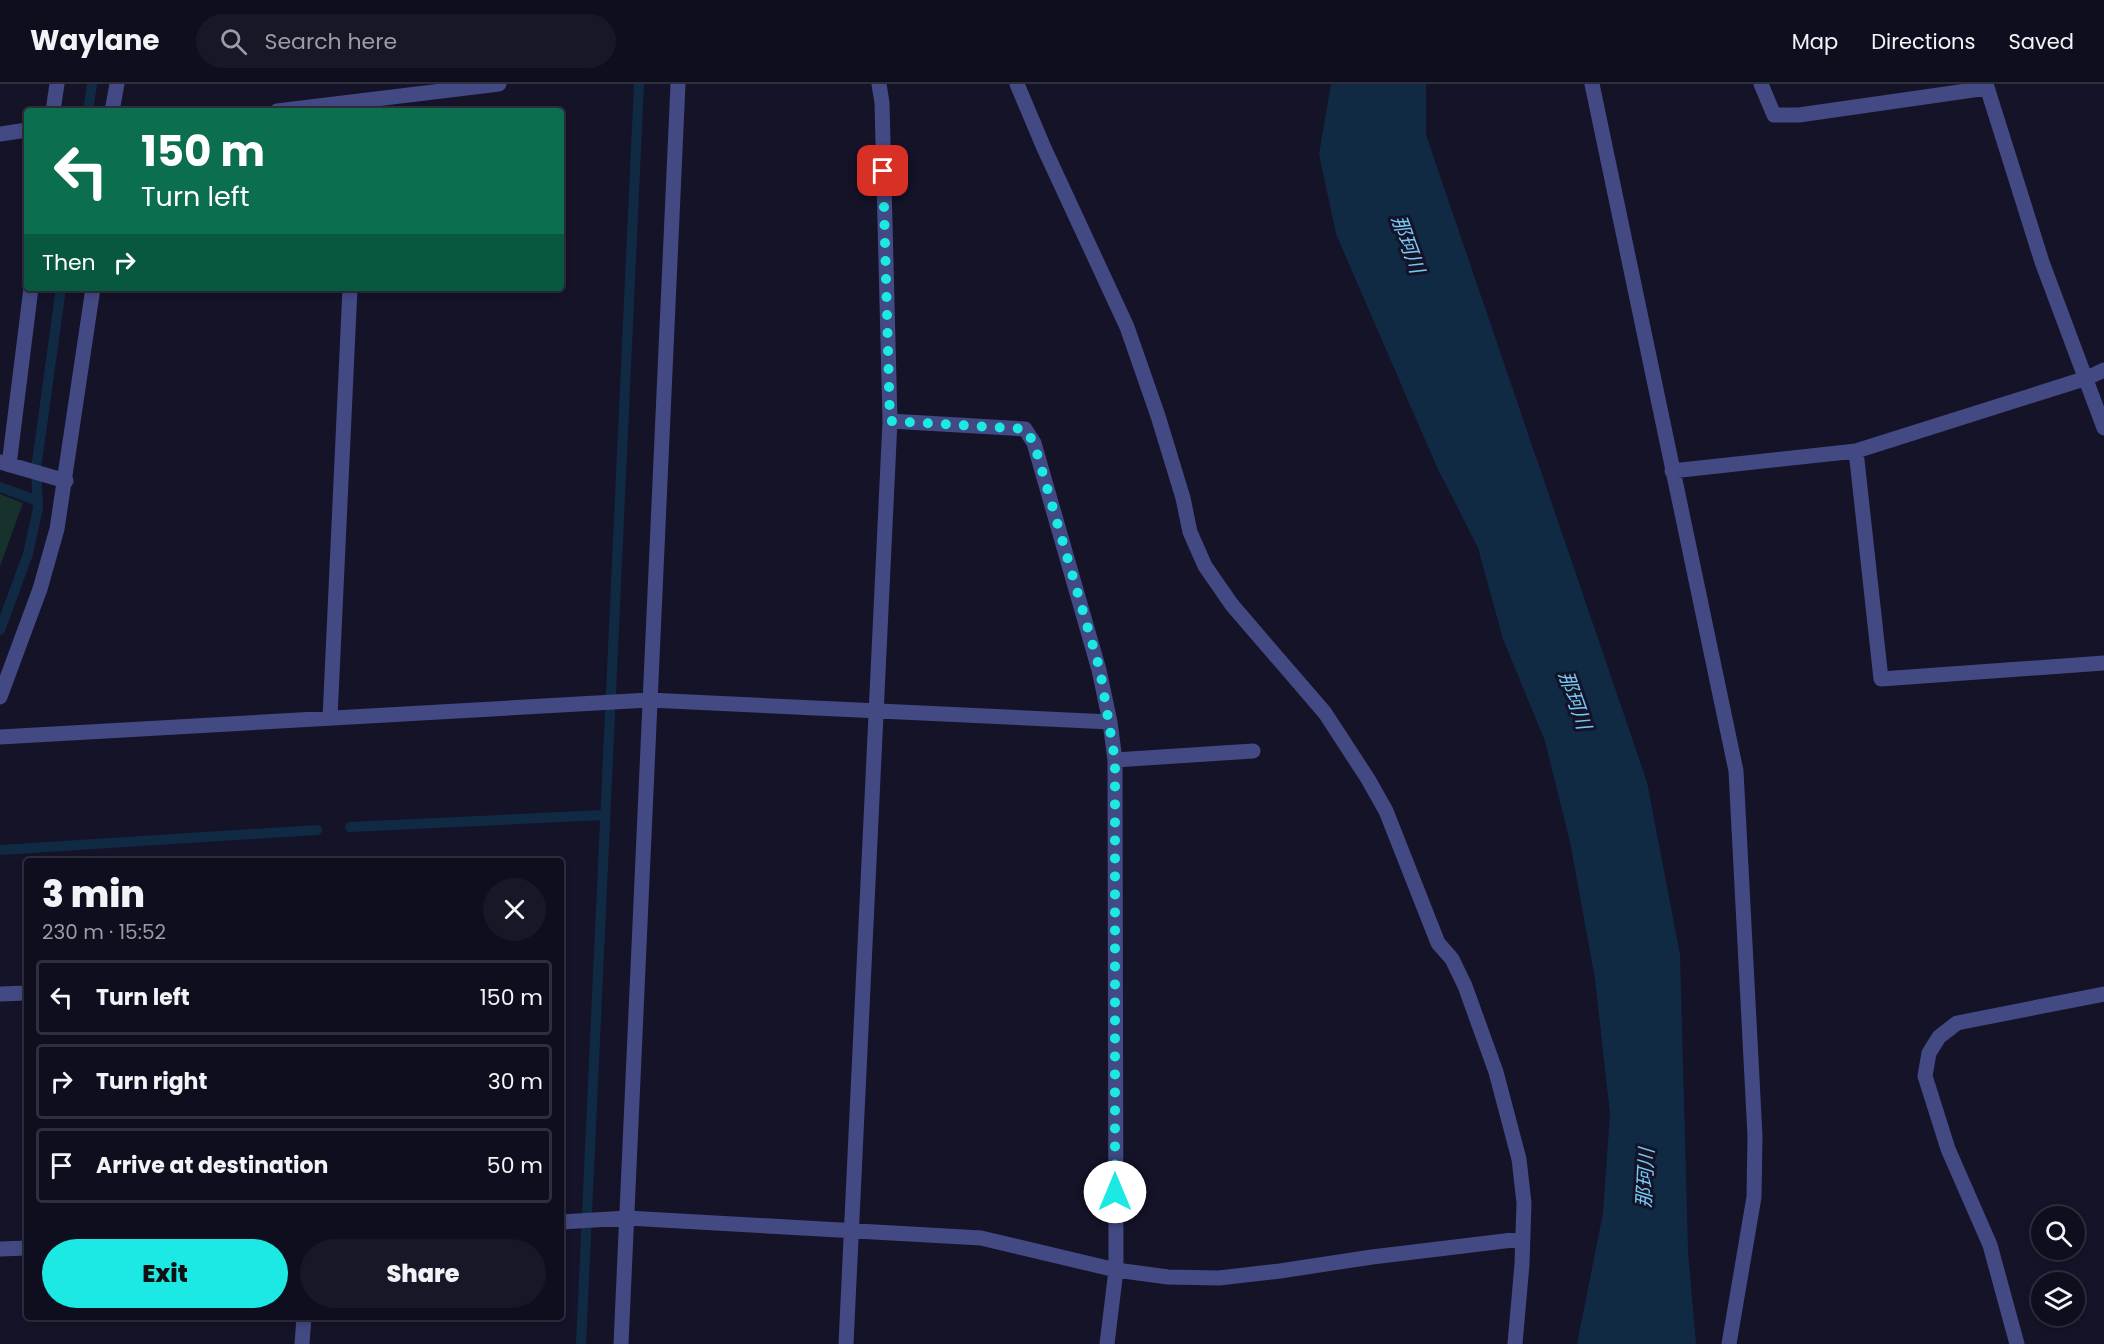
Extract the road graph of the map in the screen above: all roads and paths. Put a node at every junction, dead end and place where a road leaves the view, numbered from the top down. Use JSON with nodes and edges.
{"nodes":[{"id":1,"x":57,"y":84,"type":"edge"},
{"id":2,"x":117,"y":84,"type":"edge"},
{"id":3,"x":499,"y":84,"type":"edge"},
{"id":4,"x":678,"y":84,"type":"edge"},
{"id":5,"x":879,"y":84,"type":"edge"},
{"id":6,"x":1017,"y":84,"type":"edge"},
{"id":7,"x":1592,"y":84,"type":"edge"},
{"id":8,"x":1761,"y":84,"type":"edge"},
{"id":9,"x":1987,"y":86,"type":"edge"},
{"id":10,"x":359,"y":106,"type":"edge"},
{"id":11,"x":53,"y":108,"type":"edge"},
{"id":12,"x":113,"y":108,"type":"edge"},
{"id":13,"x":326,"y":108,"type":"edge"},
{"id":14,"x":24,"y":130,"type":"edge"},
{"id":15,"x":0,"y":134,"type":"edge"},
{"id":16,"x":31,"y":291,"type":"edge"},
{"id":17,"x":93,"y":291,"type":"edge"},
{"id":18,"x":350,"y":291,"type":"edge"},
{"id":19,"x":2104,"y":370,"type":"edge"},
{"id":20,"x":2087,"y":378,"type":"junction"},
{"id":21,"x":890,"y":421,"type":"junction"},
{"id":22,"x":2104,"y":428,"type":"edge"},
{"id":23,"x":1856,"y":451,"type":"junction"},
{"id":24,"x":4,"y":464,"type":"edge"},
{"id":25,"x":1671,"y":471,"type":"junction"},
{"id":26,"x":66,"y":481,"type":"junction"},
{"id":27,"x":2104,"y":663,"type":"edge"},
{"id":28,"x":0,"y":697,"type":"edge"},
{"id":29,"x":649,"y":700,"type":"junction"},
{"id":30,"x":876,"y":708,"type":"junction"},
{"id":31,"x":330,"y":718,"type":"junction"},
{"id":32,"x":1110,"y":722,"type":"junction"},
{"id":33,"x":0,"y":737,"type":"edge"},
{"id":34,"x":1253,"y":751,"type":"dead end"},
{"id":35,"x":1115,"y":760,"type":"junction"},
{"id":36,"x":24,"y":993,"type":"edge"},
{"id":37,"x":0,"y":994,"type":"edge"},
{"id":38,"x":2104,"y":994,"type":"edge"},
{"id":39,"x":627,"y":1218,"type":"junction"},
{"id":40,"x":564,"y":1222,"type":"edge"},
{"id":41,"x":851,"y":1231,"type":"junction"},
{"id":42,"x":1521,"y":1239,"type":"junction"},
{"id":43,"x":24,"y":1248,"type":"edge"},
{"id":44,"x":0,"y":1249,"type":"edge"},
{"id":45,"x":1116,"y":1270,"type":"junction"},
{"id":46,"x":304,"y":1320,"type":"edge"},
{"id":47,"x":302,"y":1344,"type":"edge"},
{"id":48,"x":621,"y":1344,"type":"edge"},
{"id":49,"x":846,"y":1344,"type":"edge"},
{"id":50,"x":1107,"y":1344,"type":"edge"},
{"id":51,"x":1515,"y":1344,"type":"edge"},
{"id":52,"x":1730,"y":1344,"type":"edge"},
{"id":53,"x":2018,"y":1344,"type":"edge"}],
"edges":[{"from":1,"to":11,"type":"street"},
{"from":2,"to":12,"type":"street"},
{"from":3,"to":10,"type":"street"},
{"from":4,"to":29,"type":"street"},
{"from":5,"to":21,"type":"street"},
{"from":6,"to":42,"type":"street"},
{"from":7,"to":25,"type":"street"},
{"from":8,"to":9,"type":"street"},
{"from":9,"to":20,"type":"street"},
{"from":10,"to":13,"type":"street"},
{"from":14,"to":15,"type":"street"},
{"from":16,"to":24,"type":"street"},
{"from":17,"to":26,"type":"street"},
{"from":18,"to":31,"type":"street"},
{"from":19,"to":20,"type":"street"},
{"from":20,"to":22,"type":"street"},
{"from":20,"to":23,"type":"street"},
{"from":21,"to":30,"type":"street"},
{"from":21,"to":32,"type":"street"},
{"from":23,"to":25,"type":"street"},
{"from":23,"to":27,"type":"street"},
{"from":24,"to":26,"type":"street"},
{"from":25,"to":52,"type":"street"},
{"from":26,"to":28,"type":"street"},
{"from":29,"to":30,"type":"street"},
{"from":29,"to":31,"type":"street"},
{"from":29,"to":39,"type":"street"},
{"from":30,"to":32,"type":"street"},
{"from":30,"to":41,"type":"street"},
{"from":31,"to":33,"type":"street"},
{"from":32,"to":35,"type":"street"},
{"from":34,"to":35,"type":"street"},
{"from":35,"to":45,"type":"street"},
{"from":36,"to":37,"type":"street"},
{"from":38,"to":53,"type":"street"},
{"from":39,"to":40,"type":"street"},
{"from":39,"to":41,"type":"street"},
{"from":39,"to":48,"type":"street"},
{"from":41,"to":45,"type":"street"},
{"from":41,"to":49,"type":"street"},
{"from":42,"to":45,"type":"street"},
{"from":42,"to":51,"type":"street"},
{"from":43,"to":44,"type":"street"},
{"from":45,"to":50,"type":"street"},
{"from":46,"to":47,"type":"street"}]}
